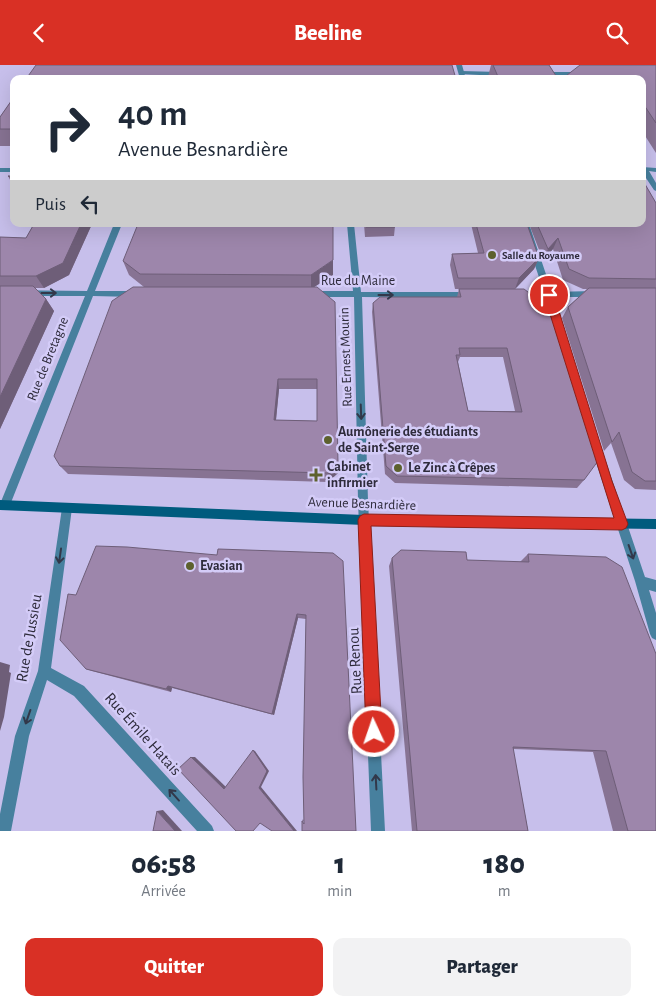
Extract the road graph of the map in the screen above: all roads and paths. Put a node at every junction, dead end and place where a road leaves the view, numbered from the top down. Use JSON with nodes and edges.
{"nodes":[{"id":1,"x":502,"y":74,"type":"edge"},
{"id":2,"x":531,"y":74,"type":"edge"},
{"id":3,"x":587,"y":74,"type":"edge"},
{"id":4,"x":482,"y":75,"type":"edge"},
{"id":5,"x":646,"y":174,"type":"edge"},
{"id":6,"x":656,"y":189,"type":"edge"},
{"id":7,"x":117,"y":227,"type":"edge"},
{"id":8,"x":350,"y":227,"type":"edge"},
{"id":9,"x":526,"y":227,"type":"edge"},
{"id":10,"x":0,"y":293,"type":"edge"},
{"id":11,"x":89,"y":294,"type":"junction"},
{"id":12,"x":139,"y":294,"type":"edge"},
{"id":13,"x":301,"y":294,"type":"edge"},
{"id":14,"x":357,"y":294,"type":"junction"},
{"id":15,"x":600,"y":294,"type":"edge"},
{"id":16,"x":478,"y":295,"type":"edge"},
{"id":17,"x":506,"y":295,"type":"edge"},
{"id":18,"x":549,"y":295,"type":"junction"},
{"id":19,"x":562,"y":335,"type":"edge"},
{"id":20,"x":593,"y":435,"type":"edge"},
{"id":21,"x":3,"y":505,"type":"edge"},
{"id":22,"x":67,"y":508,"type":"junction"},
{"id":23,"x":364,"y":520,"type":"junction"},
{"id":24,"x":622,"y":524,"type":"junction"},
{"id":25,"x":656,"y":525,"type":"edge"},
{"id":26,"x":641,"y":581,"type":"junction"},
{"id":27,"x":656,"y":586,"type":"edge"},
{"id":28,"x":656,"y":634,"type":"edge"},
{"id":29,"x":44,"y":671,"type":"junction"},
{"id":30,"x":4,"y":831,"type":"edge"},
{"id":31,"x":207,"y":831,"type":"edge"},
{"id":32,"x":378,"y":831,"type":"edge"}],
"edges":[{"from":1,"to":4,"type":"street"},
{"from":2,"to":3,"type":"street"},
{"from":5,"to":6,"type":"street"},
{"from":7,"to":11,"type":"street","name":"Rue de Bretagne"},
{"from":8,"to":14,"type":"street","name":"Rue Ernest Mourin"},
{"from":9,"to":18,"type":"street"},
{"from":10,"to":11,"type":"street","one_way":true},
{"from":11,"to":12,"type":"street"},
{"from":11,"to":21,"type":"street","name":"Rue de Bretagne"},
{"from":13,"to":14,"type":"street","name":"Rue du Maine"},
{"from":14,"to":16,"type":"street","name":"Rue du Maine","one_way":true},
{"from":14,"to":23,"type":"street","name":"Rue Ernest Mourin","one_way":true},
{"from":15,"to":18,"type":"street"},
{"from":17,"to":18,"type":"street"},
{"from":18,"to":19,"type":"street"},
{"from":20,"to":24,"type":"street"},
{"from":21,"to":22,"type":"main road","name":"Avenue Besnardière"},
{"from":22,"to":23,"type":"main road","name":"Avenue Besnardière"},
{"from":22,"to":29,"type":"street","name":"Rue de Jussieu","one_way":true},
{"from":23,"to":24,"type":"main road","name":"Avenue Besnardière"},
{"from":32,"to":23,"type":"street","name":"Rue Renou","one_way":true},
{"from":24,"to":25,"type":"main road","name":"Avenue Besnardière"},
{"from":24,"to":26,"type":"street","one_way":true},
{"from":26,"to":27,"type":"street"},
{"from":26,"to":28,"type":"street"},
{"from":29,"to":30,"type":"street","name":"Rue de Jussieu","one_way":true},
{"from":31,"to":29,"type":"street","name":"Rue Émile Hatais","one_way":true}]}
